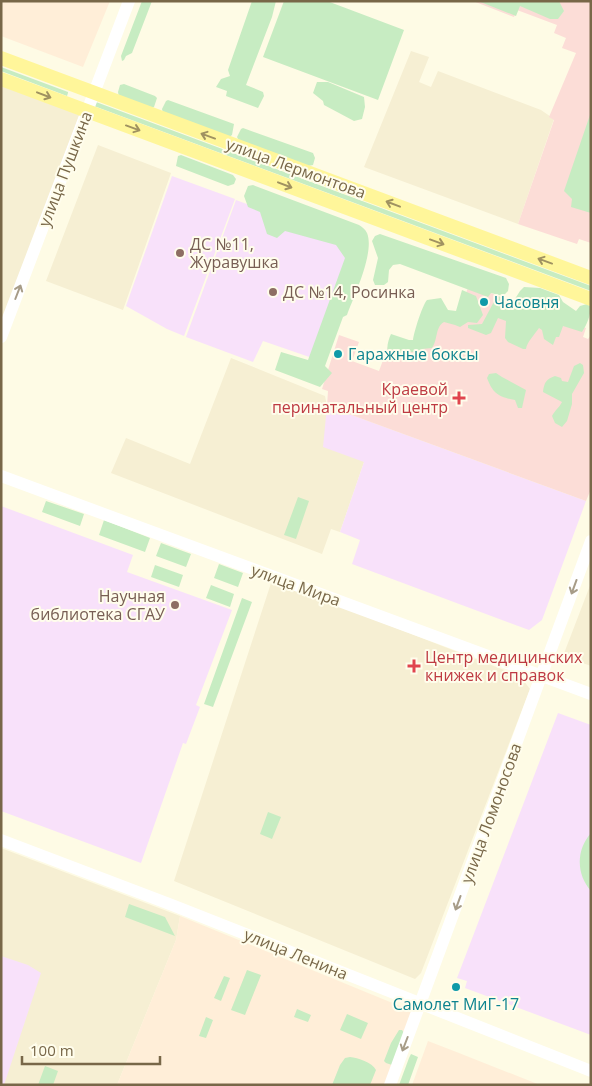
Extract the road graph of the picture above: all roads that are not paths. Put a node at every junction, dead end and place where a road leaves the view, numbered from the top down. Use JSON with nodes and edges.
{"nodes":[{"id":1,"x":129,"y":1,"type":"edge"},
{"id":2,"x":1,"y":58,"type":"edge"},
{"id":3,"x":1,"y":79,"type":"edge"},
{"id":4,"x":94,"y":93,"type":"junction"},
{"id":5,"x":87,"y":111,"type":"junction"},
{"id":6,"x":591,"y":278,"type":"edge"},
{"id":7,"x":591,"y":299,"type":"edge"},
{"id":8,"x":1,"y":337,"type":"edge"},
{"id":9,"x":1,"y":476,"type":"edge"},
{"id":10,"x":591,"y":541,"type":"edge"},
{"id":11,"x":542,"y":676,"type":"junction"},
{"id":12,"x":591,"y":694,"type":"edge"},
{"id":13,"x":1,"y":840,"type":"edge"},
{"id":14,"x":421,"y":1003,"type":"junction"},
{"id":15,"x":591,"y":1071,"type":"edge"},
{"id":16,"x":390,"y":1085,"type":"edge"}],
"edges":[{"from":1,"to":4,"type":"main road","name":"улица Пушкина"},
{"from":2,"to":4,"type":"main road","name":"улица Лермонтова"},
{"from":3,"to":5,"type":"main road","name":"улица Лермонтова","one_way":true},
{"from":4,"to":5,"type":"main road","name":"улица Пушкина"},
{"from":6,"to":4,"type":"main road","name":"улица Лермонтова","one_way":true},
{"from":5,"to":7,"type":"main road","name":"улица Лермонтова","one_way":true},
{"from":8,"to":5,"type":"main road","name":"улица Пушкина","one_way":true},
{"from":9,"to":11,"type":"main road","name":"улица Мира"},
{"from":10,"to":11,"type":"main road","name":"улица Ломоносова","one_way":true},
{"from":11,"to":12,"type":"main road","name":"улица Мира"},
{"from":11,"to":14,"type":"main road","name":"улица Ломоносова","one_way":true},
{"from":13,"to":14,"type":"main road","name":"улица Ленина"},
{"from":14,"to":15,"type":"main road","name":"улица Ленина"},
{"from":14,"to":16,"type":"main road","name":"улица Ломоносова","one_way":true}]}
